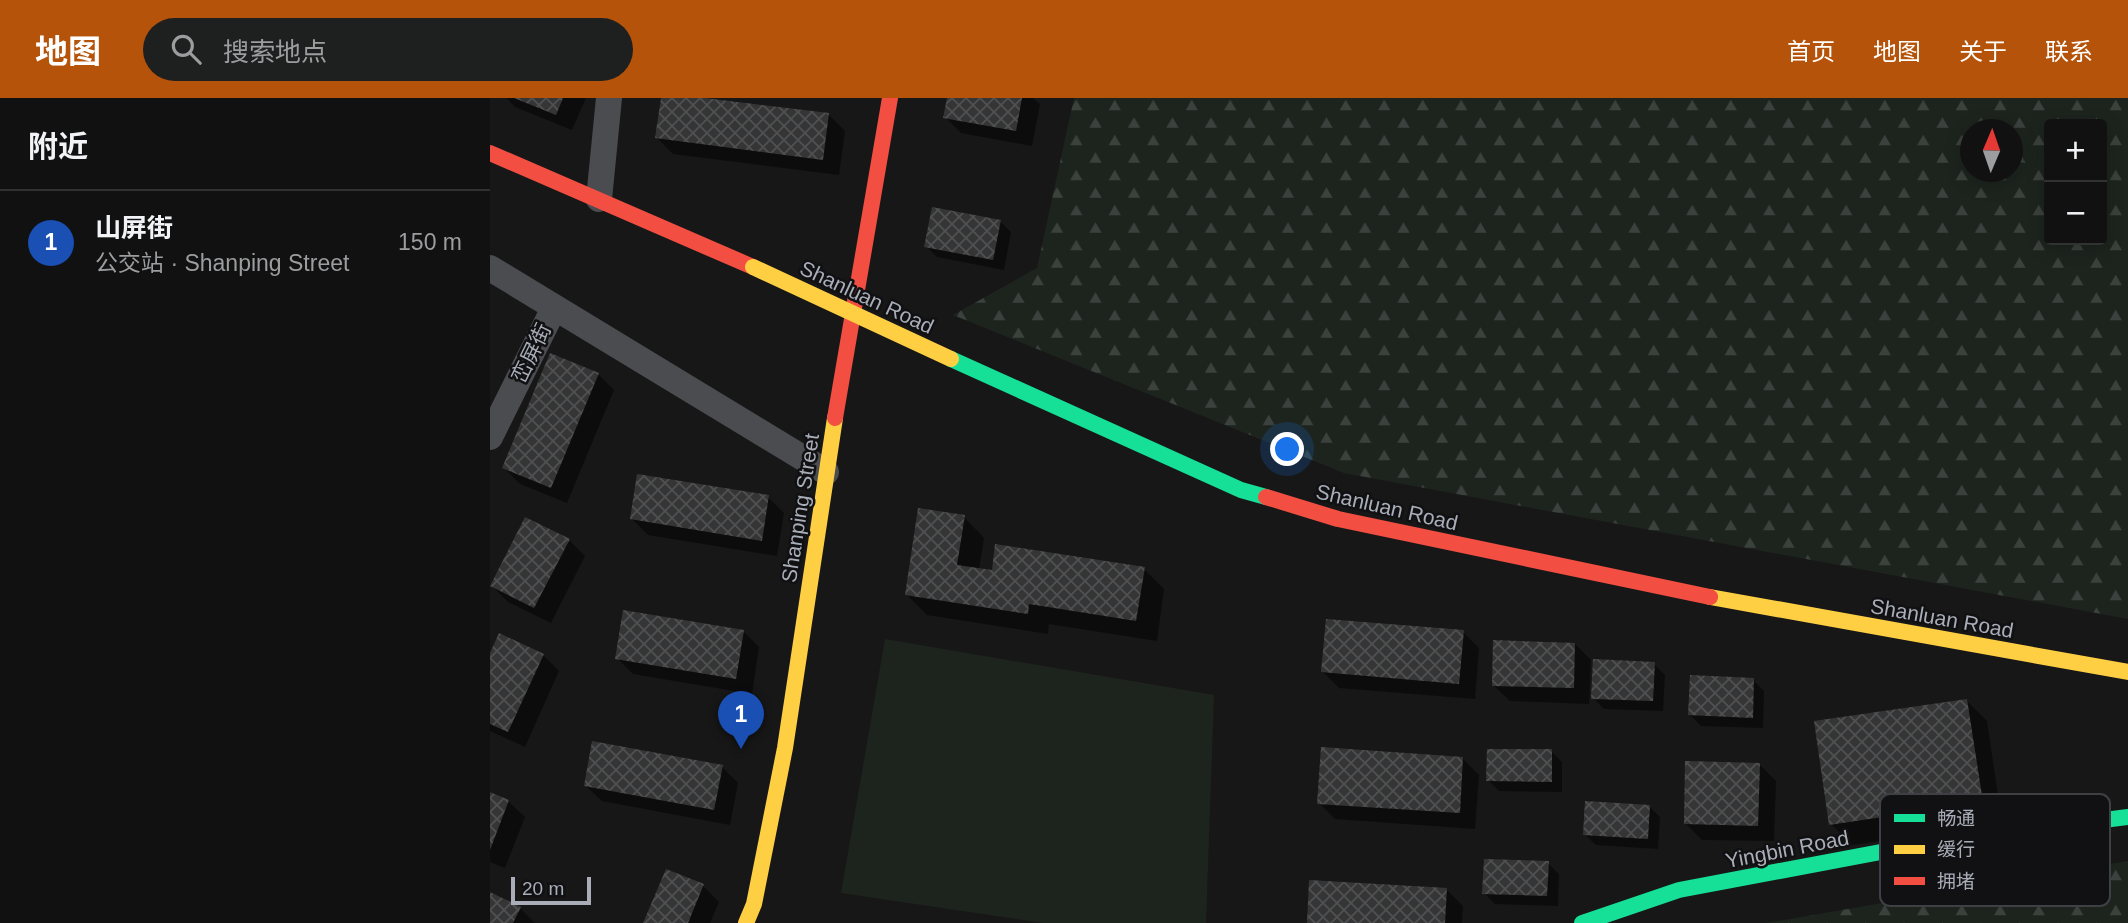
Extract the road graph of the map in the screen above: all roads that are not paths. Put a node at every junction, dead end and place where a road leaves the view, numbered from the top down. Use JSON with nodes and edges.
{"nodes":[{"id":1,"x":609,"y":98,"type":"edge"},
{"id":2,"x":890,"y":98,"type":"edge"},
{"id":3,"x":490,"y":153,"type":"edge"},
{"id":4,"x":599,"y":199,"type":"junction"},
{"id":5,"x":490,"y":268,"type":"edge"},
{"id":6,"x":554,"y":308,"type":"junction"},
{"id":7,"x":490,"y":437,"type":"edge"},
{"id":8,"x":826,"y":472,"type":"junction"},
{"id":9,"x":2128,"y":671,"type":"edge"},
{"id":10,"x":2128,"y":817,"type":"edge"},
{"id":11,"x":2110,"y":819,"type":"edge"},
{"id":12,"x":1880,"y":852,"type":"edge"},
{"id":13,"x":746,"y":923,"type":"edge"},
{"id":14,"x":1582,"y":923,"type":"edge"}],
"edges":[{"from":1,"to":4,"type":"street"},
{"from":2,"to":8,"type":"main road","name":"Shanping Street"},
{"from":3,"to":4,"type":"main road","name":"Shanluan Road"},
{"from":4,"to":9,"type":"main road","name":"Shanluan Road","bridge":true},
{"from":5,"to":6,"type":"street"},
{"from":6,"to":7,"type":"street","name":"峦屏街"},
{"from":6,"to":8,"type":"street"},
{"from":8,"to":13,"type":"main road","name":"Shanping Street"},
{"from":10,"to":11,"type":"main road","name":"Yingbin Road"},
{"from":12,"to":14,"type":"main road","name":"Yingbin Road"}]}
